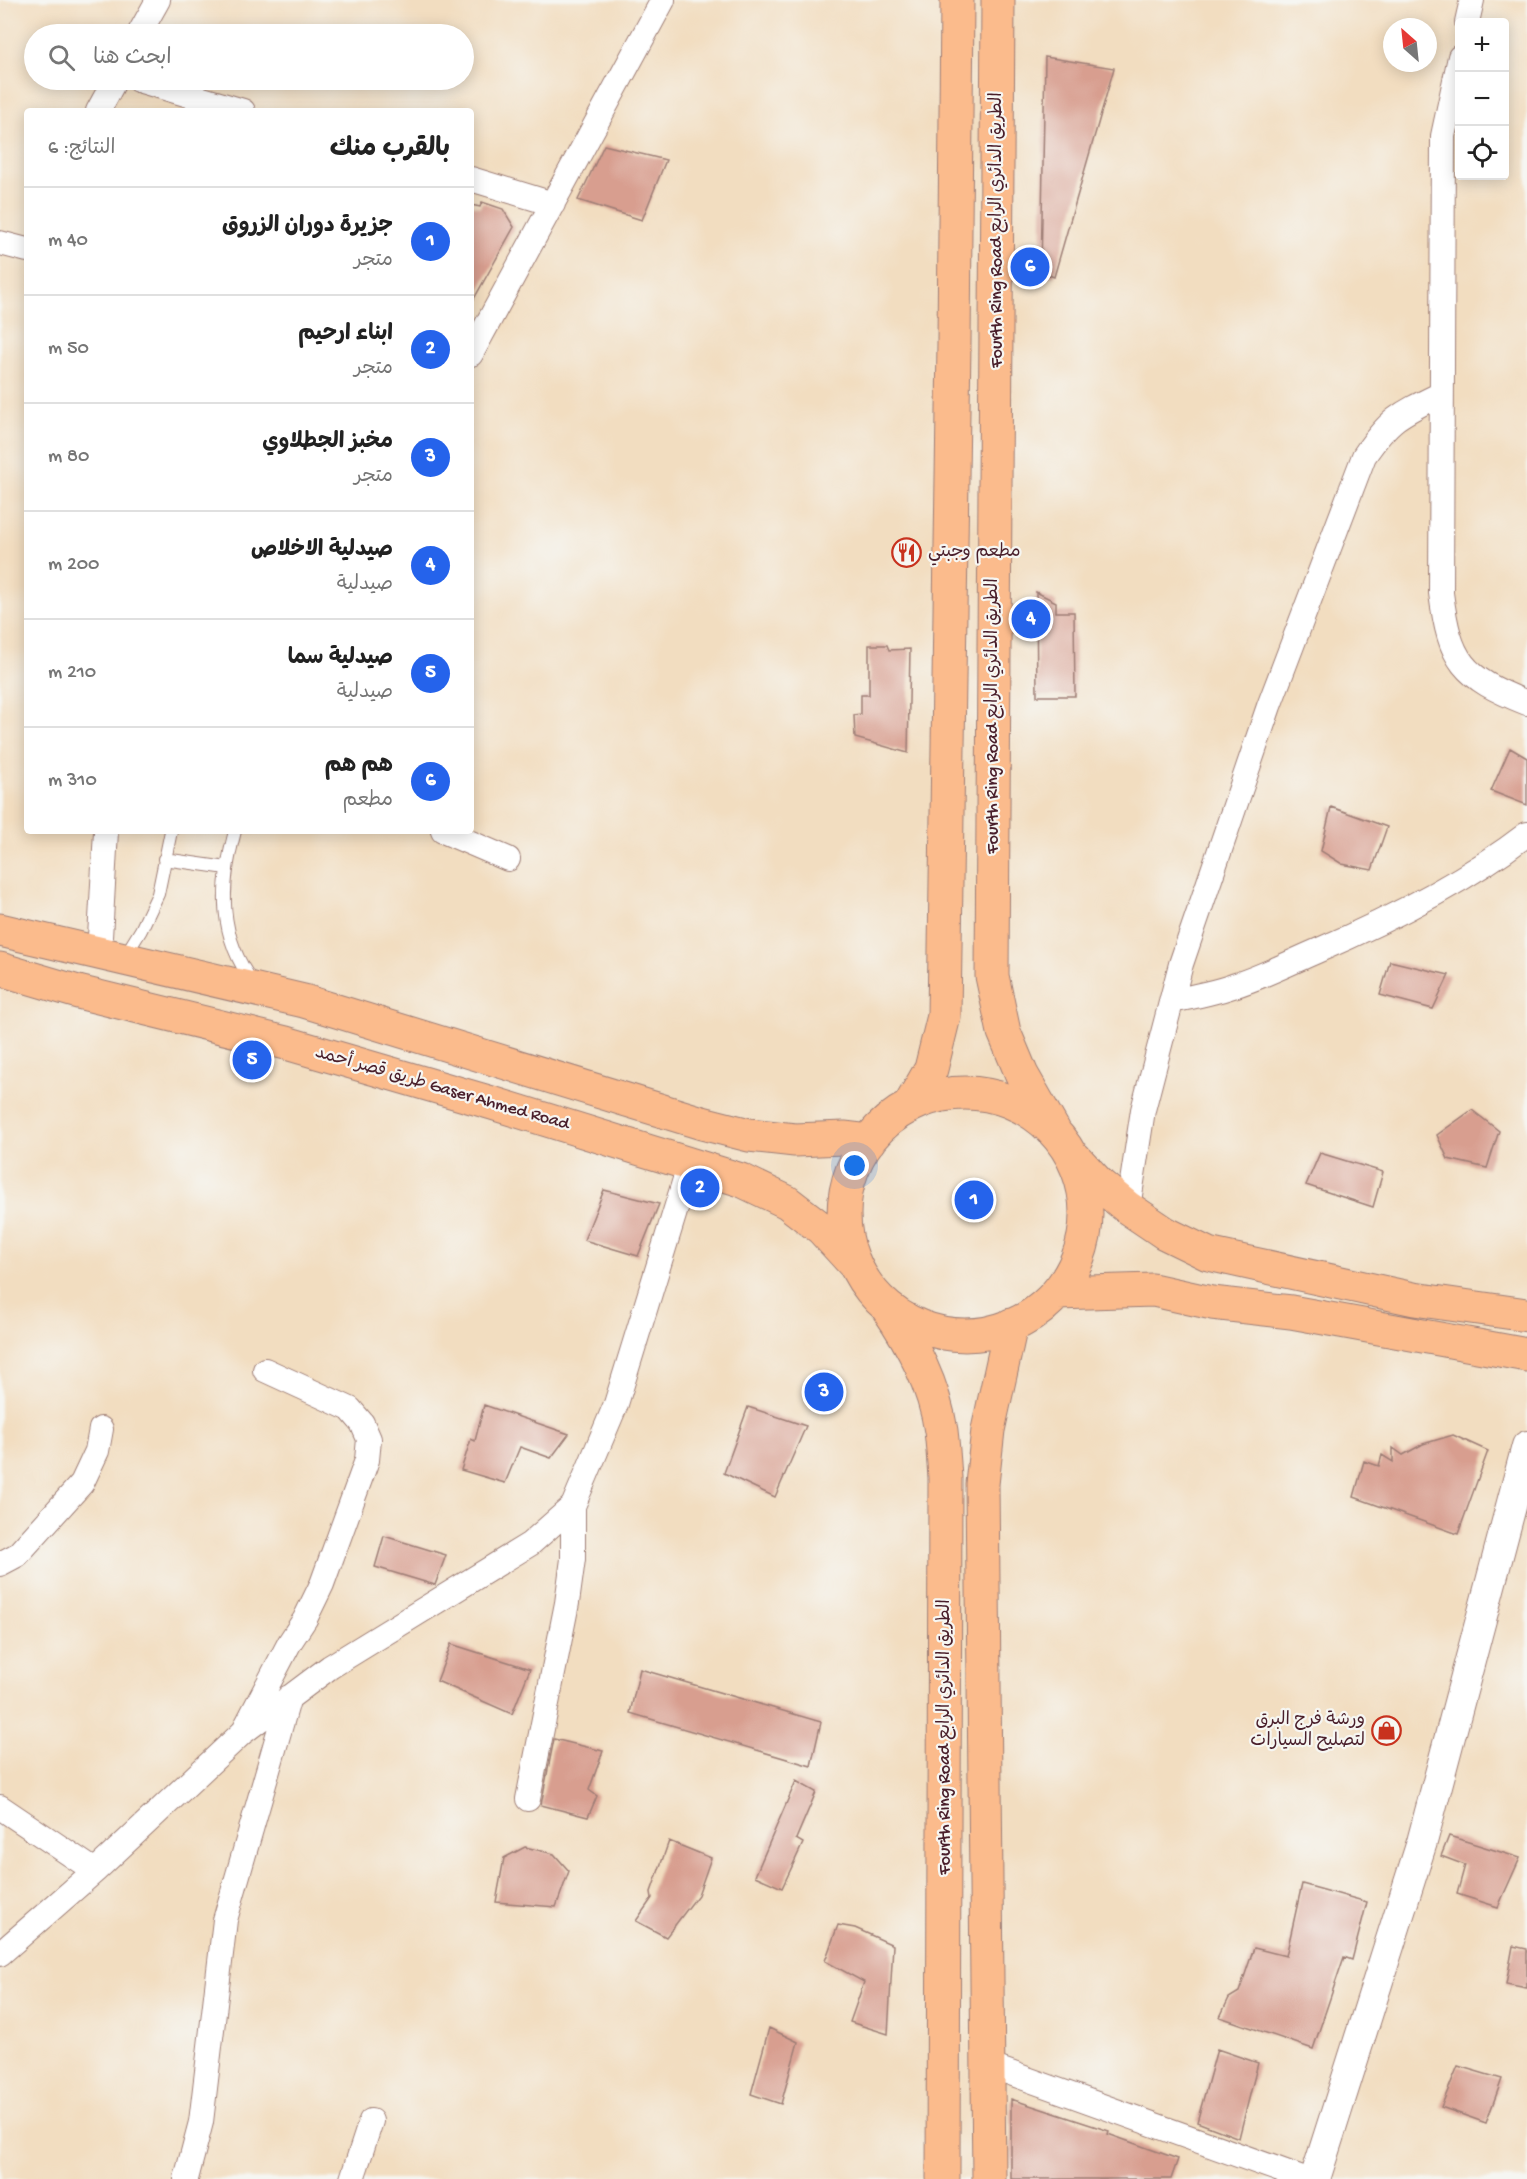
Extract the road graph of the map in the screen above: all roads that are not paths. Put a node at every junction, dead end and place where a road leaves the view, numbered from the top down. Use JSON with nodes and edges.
{"nodes":[{"id":1,"x":158,"y":0,"type":"edge"},
{"id":2,"x":663,"y":0,"type":"edge"},
{"id":3,"x":957,"y":0,"type":"edge"},
{"id":4,"x":998,"y":0,"type":"edge"},
{"id":5,"x":1472,"y":0,"type":"edge"},
{"id":6,"x":1468,"y":18,"type":"edge"},
{"id":7,"x":145,"y":24,"type":"edge"},
{"id":8,"x":1457,"y":72,"type":"edge"},
{"id":9,"x":110,"y":90,"type":"edge"},
{"id":10,"x":172,"y":90,"type":"edge"},
{"id":11,"x":100,"y":108,"type":"edge"},
{"id":12,"x":233,"y":108,"type":"edge"},
{"id":13,"x":474,"y":180,"type":"edge"},
{"id":14,"x":553,"y":204,"type":"junction"},
{"id":15,"x":0,"y":243,"type":"edge"},
{"id":16,"x":24,"y":247,"type":"edge"},
{"id":17,"x":474,"y":349,"type":"edge"},
{"id":18,"x":1441,"y":394,"type":"junction"},
{"id":19,"x":1527,"y":703,"type":"edge"},
{"id":20,"x":106,"y":834,"type":"edge"},
{"id":21,"x":170,"y":834,"type":"edge"},
{"id":22,"x":235,"y":834,"type":"edge"},
{"id":23,"x":450,"y":834,"type":"edge"},
{"id":24,"x":1527,"y":834,"type":"edge"},
{"id":25,"x":508,"y":859,"type":"dead end"},
{"id":26,"x":164,"y":860,"type":"junction"},
{"id":27,"x":227,"y":868,"type":"junction"},
{"id":28,"x":0,"y":930,"type":"edge"},
{"id":29,"x":111,"y":957,"type":"junction"},
{"id":30,"x":0,"y":969,"type":"edge"},
{"id":31,"x":259,"y":989,"type":"junction"},
{"id":32,"x":1171,"y":1001,"type":"junction"},
{"id":33,"x":909,"y":1107,"type":"junction"},
{"id":34,"x":869,"y":1141,"type":"junction"},
{"id":35,"x":1062,"y":1142,"type":"junction"},
{"id":36,"x":690,"y":1163,"type":"junction"},
{"id":37,"x":1128,"y":1208,"type":"junction"},
{"id":38,"x":855,"y":1265,"type":"junction"},
{"id":39,"x":1057,"y":1293,"type":"junction"},
{"id":40,"x":887,"y":1307,"type":"junction"},
{"id":41,"x":1527,"y":1315,"type":"edge"},
{"id":42,"x":1011,"y":1325,"type":"junction"},
{"id":43,"x":1527,"y":1355,"type":"edge"},
{"id":44,"x":266,"y":1370,"type":"dead end"},
{"id":45,"x":101,"y":1429,"type":"dead end"},
{"id":46,"x":1527,"y":1446,"type":"edge"},
{"id":47,"x":573,"y":1506,"type":"junction"},
{"id":48,"x":0,"y":1564,"type":"edge"},
{"id":49,"x":289,"y":1697,"type":"junction"},
{"id":50,"x":242,"y":1732,"type":"junction"},
{"id":51,"x":528,"y":1799,"type":"dead end"},
{"id":52,"x":0,"y":1807,"type":"edge"},
{"id":53,"x":95,"y":1871,"type":"junction"},
{"id":54,"x":0,"y":1954,"type":"edge"},
{"id":55,"x":988,"y":2065,"type":"junction"},
{"id":56,"x":371,"y":2121,"type":"dead end"},
{"id":57,"x":186,"y":2179,"type":"edge"},
{"id":58,"x":352,"y":2179,"type":"edge"},
{"id":59,"x":943,"y":2179,"type":"edge"},
{"id":60,"x":989,"y":2179,"type":"edge"},
{"id":61,"x":1305,"y":2179,"type":"edge"},
{"id":62,"x":1315,"y":2179,"type":"edge"}],
"edges":[{"from":1,"to":7,"type":"street"},
{"from":2,"to":14,"type":"street"},
{"from":3,"to":33,"type":"main road"},
{"from":4,"to":35,"type":"main road","name":"Fourth Ring Road الطريق الدائري الرابع"},
{"from":5,"to":6,"type":"street"},
{"from":8,"to":18,"type":"street"},
{"from":9,"to":11,"type":"street"},
{"from":10,"to":12,"type":"street"},
{"from":13,"to":14,"type":"street"},
{"from":14,"to":17,"type":"street"},
{"from":15,"to":16,"type":"street"},
{"from":18,"to":19,"type":"street"},
{"from":18,"to":32,"type":"street"},
{"from":20,"to":29,"type":"street"},
{"from":21,"to":26,"type":"lane"},
{"from":22,"to":27,"type":"lane"},
{"from":23,"to":25,"type":"street"},
{"from":24,"to":32,"type":"street"},
{"from":26,"to":27,"type":"lane"},
{"from":26,"to":29,"type":"lane"},
{"from":27,"to":31,"type":"lane"},
{"from":28,"to":29,"type":"main road"},
{"from":29,"to":31,"type":"main road"},
{"from":30,"to":36,"type":"main road","name":"طريق قصر أحمد Gaser Ahmed Road"},
{"from":31,"to":34,"type":"main road"},
{"from":32,"to":37,"type":"street"},
{"from":33,"to":34,"type":"main road"},
{"from":33,"to":35,"type":"main road"},
{"from":34,"to":38,"type":"main road"},
{"from":35,"to":37,"type":"main road"},
{"from":35,"to":39,"type":"main road"},
{"from":36,"to":38,"type":"main road","name":"طريق قصر أحمد Gaser Ahmed Road"},
{"from":36,"to":47,"type":"street"},
{"from":37,"to":41,"type":"main road"},
{"from":38,"to":40,"type":"main road"},
{"from":39,"to":42,"type":"main road"},
{"from":39,"to":43,"type":"main road"},
{"from":40,"to":42,"type":"main road"},
{"from":40,"to":59,"type":"main road","name":"Fourth Ring Road الطريق الدائري الرابع"},
{"from":42,"to":55,"type":"main road"},
{"from":44,"to":50,"type":"street"},
{"from":45,"to":48,"type":"street"},
{"from":46,"to":62,"type":"street"},
{"from":47,"to":49,"type":"street"},
{"from":47,"to":51,"type":"street"},
{"from":49,"to":50,"type":"street"},
{"from":49,"to":57,"type":"street"},
{"from":50,"to":53,"type":"street"},
{"from":52,"to":53,"type":"street"},
{"from":53,"to":54,"type":"street"},
{"from":55,"to":60,"type":"main road"},
{"from":55,"to":61,"type":"street"},
{"from":56,"to":58,"type":"street"}]}
